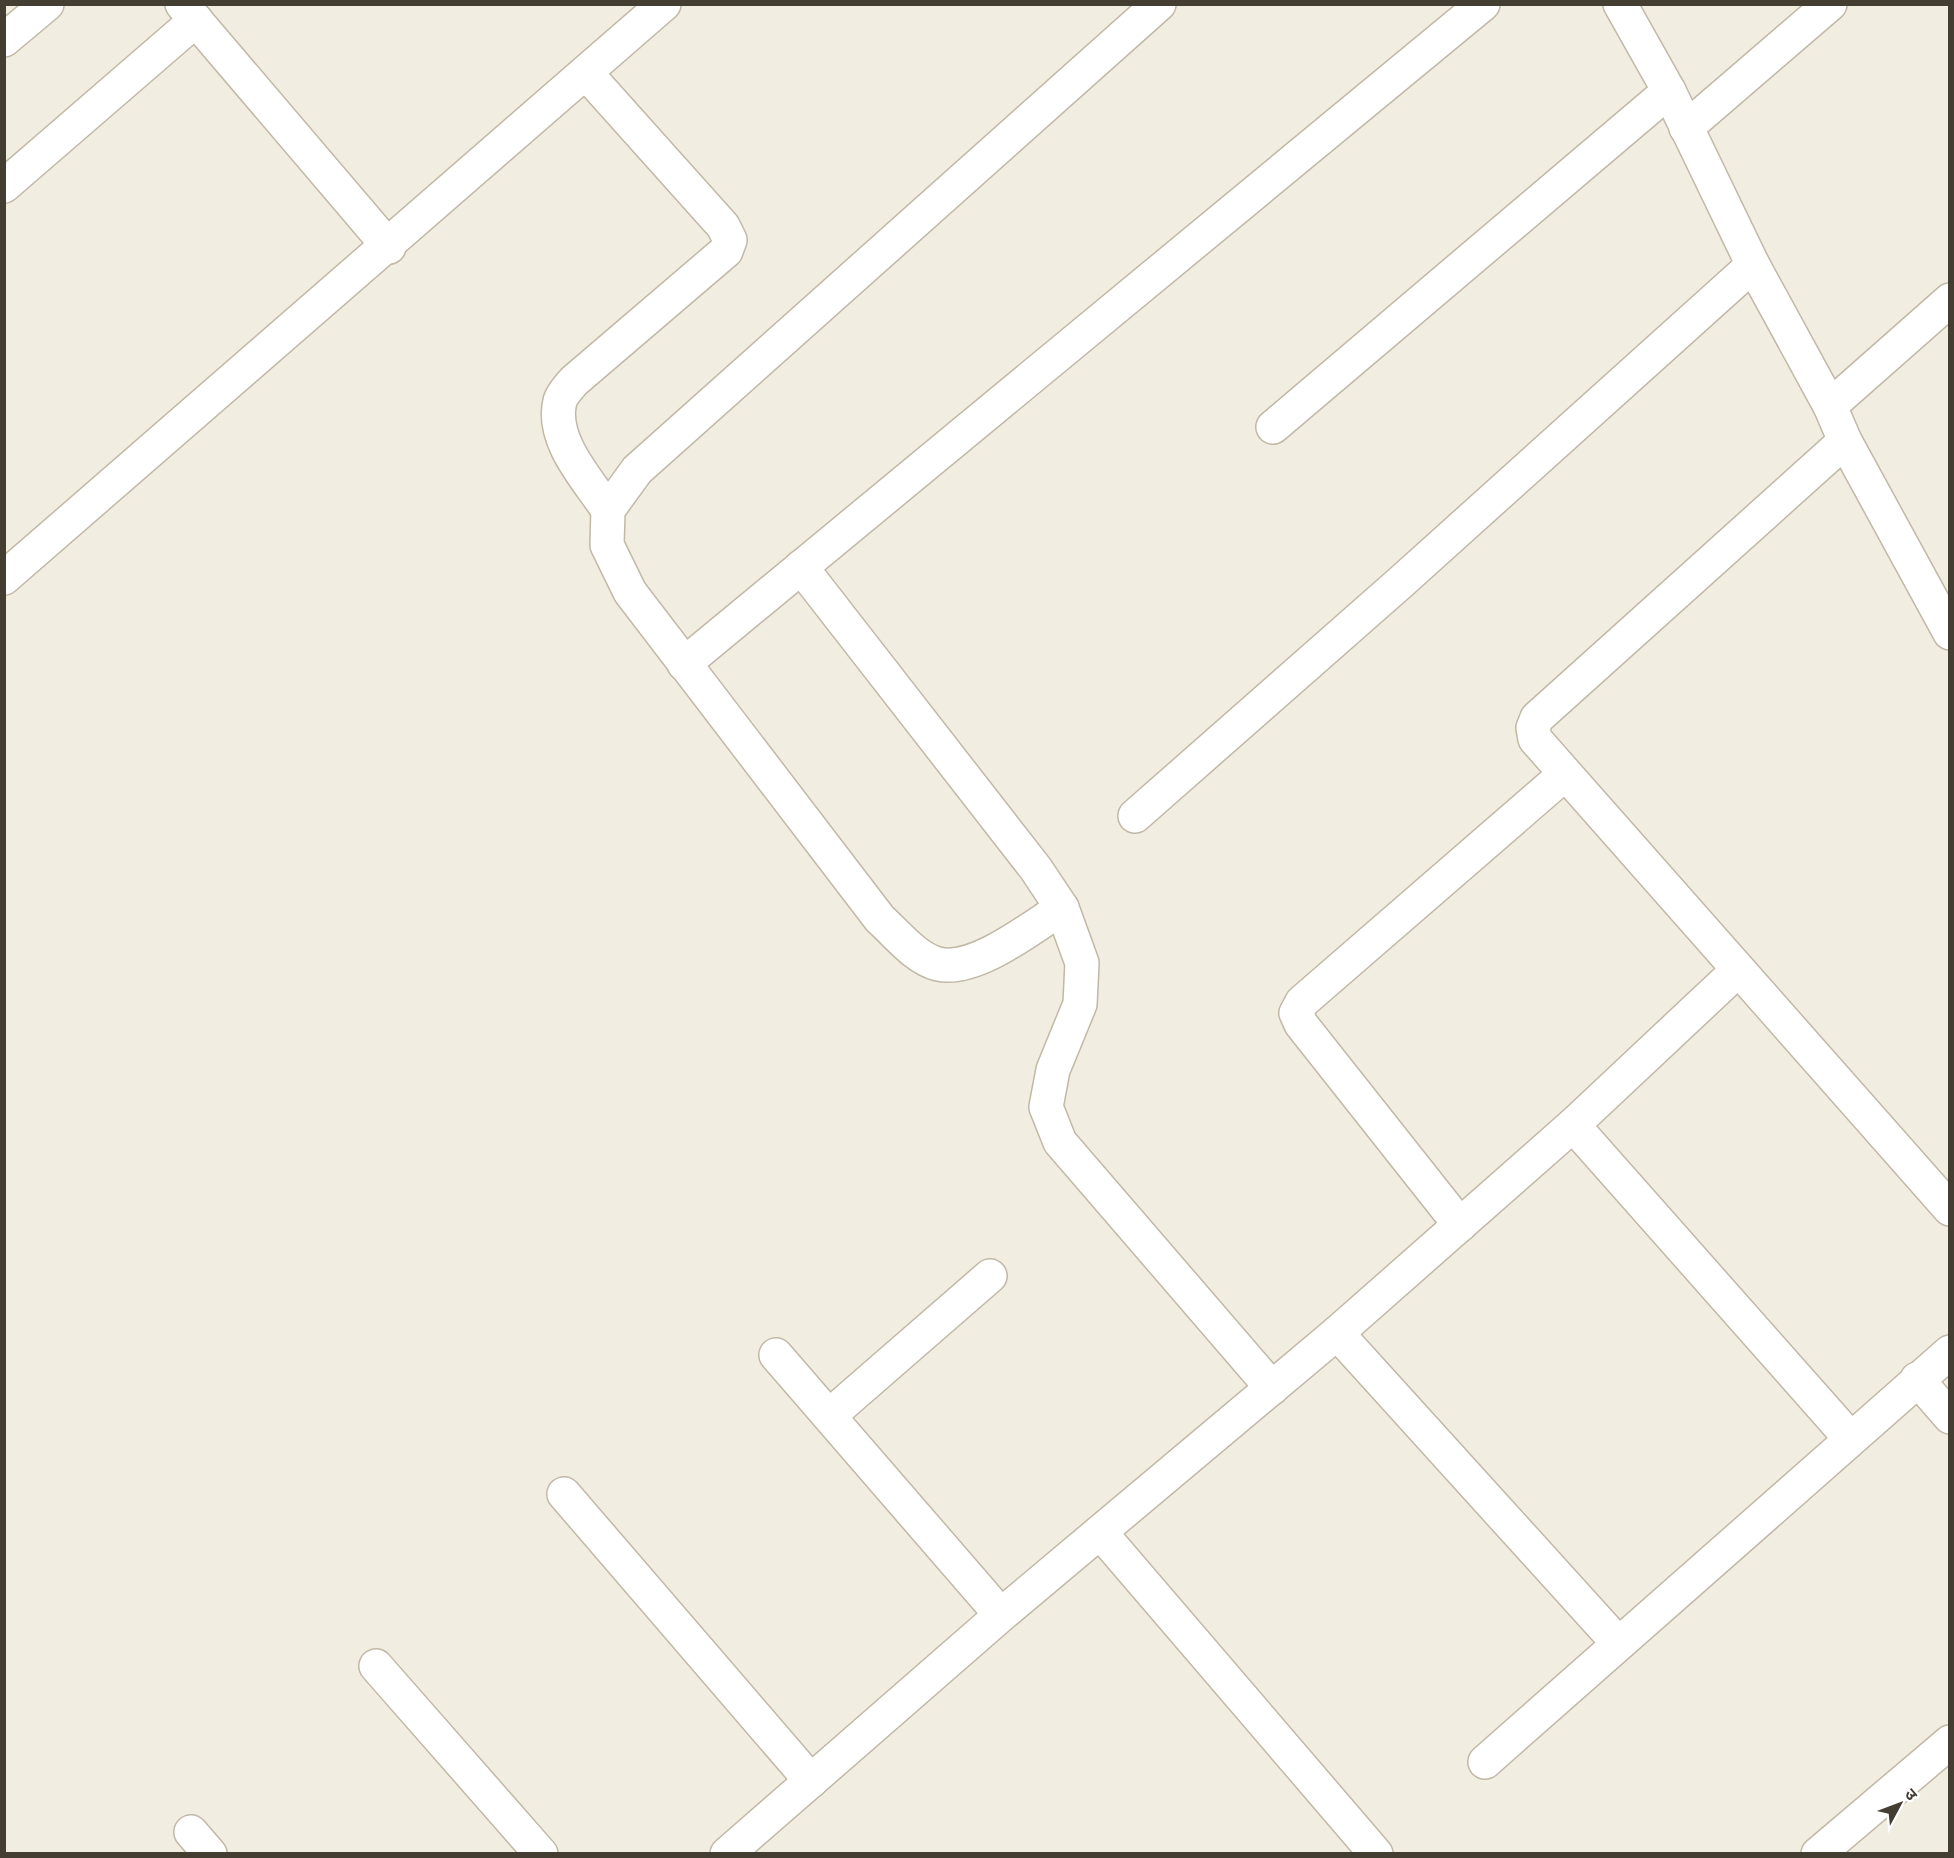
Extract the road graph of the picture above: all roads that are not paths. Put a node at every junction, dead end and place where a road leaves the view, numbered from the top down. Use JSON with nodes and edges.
{"nodes":[{"id":1,"x":47,"y":4,"type":"edge"},
{"id":2,"x":664,"y":4,"type":"edge"},
{"id":3,"x":1159,"y":4,"type":"edge"},
{"id":4,"x":1482,"y":4,"type":"edge"},
{"id":5,"x":1620,"y":4,"type":"edge"},
{"id":6,"x":1830,"y":4,"type":"edge"},
{"id":7,"x":189,"y":13,"type":"edge"},
{"id":8,"x":4,"y":40,"type":"edge"},
{"id":9,"x":586,"y":73,"type":"junction"},
{"id":10,"x":1669,"y":91,"type":"junction"},
{"id":11,"x":1686,"y":128,"type":"junction"},
{"id":12,"x":4,"y":186,"type":"edge"},
{"id":13,"x":388,"y":246,"type":"junction"},
{"id":14,"x":1753,"y":265,"type":"junction"},
{"id":15,"x":1950,"y":300,"type":"edge"},
{"id":16,"x":1830,"y":406,"type":"junction"},
{"id":17,"x":1273,"y":427,"type":"dead end"},
{"id":18,"x":1845,"y":441,"type":"junction"},
{"id":19,"x":608,"y":510,"type":"junction"},
{"id":20,"x":9,"y":566,"type":"edge"},
{"id":21,"x":801,"y":567,"type":"junction"},
{"id":22,"x":1950,"y":633,"type":"edge"},
{"id":23,"x":684,"y":664,"type":"junction"},
{"id":24,"x":1565,"y":774,"type":"junction"},
{"id":25,"x":1135,"y":816,"type":"dead end"},
{"id":26,"x":1062,"y":908,"type":"junction"},
{"id":27,"x":1738,"y":970,"type":"junction"},
{"id":28,"x":1573,"y":1125,"type":"junction"},
{"id":29,"x":1950,"y":1209,"type":"edge"},
{"id":30,"x":1460,"y":1225,"type":"junction"},
{"id":31,"x":990,"y":1276,"type":"dead end"},
{"id":32,"x":1337,"y":1333,"type":"junction"},
{"id":33,"x":1950,"y":1352,"type":"edge"},
{"id":34,"x":776,"y":1355,"type":"dead end"},
{"id":35,"x":1917,"y":1378,"type":"junction"},
{"id":36,"x":1272,"y":1388,"type":"junction"},
{"id":37,"x":829,"y":1416,"type":"junction"},
{"id":38,"x":1950,"y":1417,"type":"edge"},
{"id":39,"x":1850,"y":1438,"type":"junction"},
{"id":40,"x":564,"y":1494,"type":"dead end"},
{"id":41,"x":1100,"y":1532,"type":"junction"},
{"id":42,"x":1001,"y":1615,"type":"junction"},
{"id":43,"x":1618,"y":1643,"type":"junction"},
{"id":44,"x":376,"y":1666,"type":"dead end"},
{"id":45,"x":1950,"y":1742,"type":"edge"},
{"id":46,"x":1485,"y":1762,"type":"dead end"},
{"id":47,"x":811,"y":1781,"type":"junction"},
{"id":48,"x":542,"y":1854,"type":"edge"},
{"id":49,"x":727,"y":1854,"type":"edge"},
{"id":50,"x":1376,"y":1854,"type":"edge"},
{"id":51,"x":1818,"y":1854,"type":"edge"}],
"edges":[{"from":1,"to":8,"type":"street"},
{"from":2,"to":9,"type":"street"},
{"from":3,"to":19,"type":"street"},
{"from":4,"to":21,"type":"street"},
{"from":5,"to":10,"type":"street"},
{"from":6,"to":11,"type":"street"},
{"from":7,"to":12,"type":"street"},
{"from":7,"to":13,"type":"street"},
{"from":9,"to":13,"type":"street"},
{"from":9,"to":19,"type":"street"},
{"from":10,"to":11,"type":"street"},
{"from":10,"to":17,"type":"street"},
{"from":11,"to":14,"type":"street"},
{"from":13,"to":20,"type":"street"},
{"from":14,"to":16,"type":"street"},
{"from":14,"to":25,"type":"street"},
{"from":15,"to":16,"type":"street"},
{"from":16,"to":18,"type":"street"},
{"from":18,"to":22,"type":"street"},
{"from":18,"to":24,"type":"street"},
{"from":19,"to":23,"type":"street"},
{"from":21,"to":23,"type":"street"},
{"from":21,"to":26,"type":"street"},
{"from":23,"to":26,"type":"street"},
{"from":24,"to":27,"type":"street"},
{"from":24,"to":30,"type":"street"},
{"from":26,"to":36,"type":"street"},
{"from":27,"to":28,"type":"street"},
{"from":27,"to":29,"type":"street"},
{"from":28,"to":30,"type":"street"},
{"from":28,"to":39,"type":"street"},
{"from":30,"to":32,"type":"street"},
{"from":31,"to":37,"type":"street"},
{"from":32,"to":36,"type":"street"},
{"from":32,"to":43,"type":"street"},
{"from":33,"to":35,"type":"street"},
{"from":34,"to":37,"type":"street"},
{"from":35,"to":38,"type":"street"},
{"from":35,"to":39,"type":"street"},
{"from":36,"to":41,"type":"street"},
{"from":37,"to":42,"type":"street"},
{"from":39,"to":43,"type":"street"},
{"from":40,"to":47,"type":"street"},
{"from":41,"to":42,"type":"street"},
{"from":41,"to":50,"type":"street"},
{"from":42,"to":47,"type":"street"},
{"from":43,"to":46,"type":"street"},
{"from":44,"to":48,"type":"street"},
{"from":45,"to":51,"type":"street"},
{"from":47,"to":49,"type":"street"}]}
